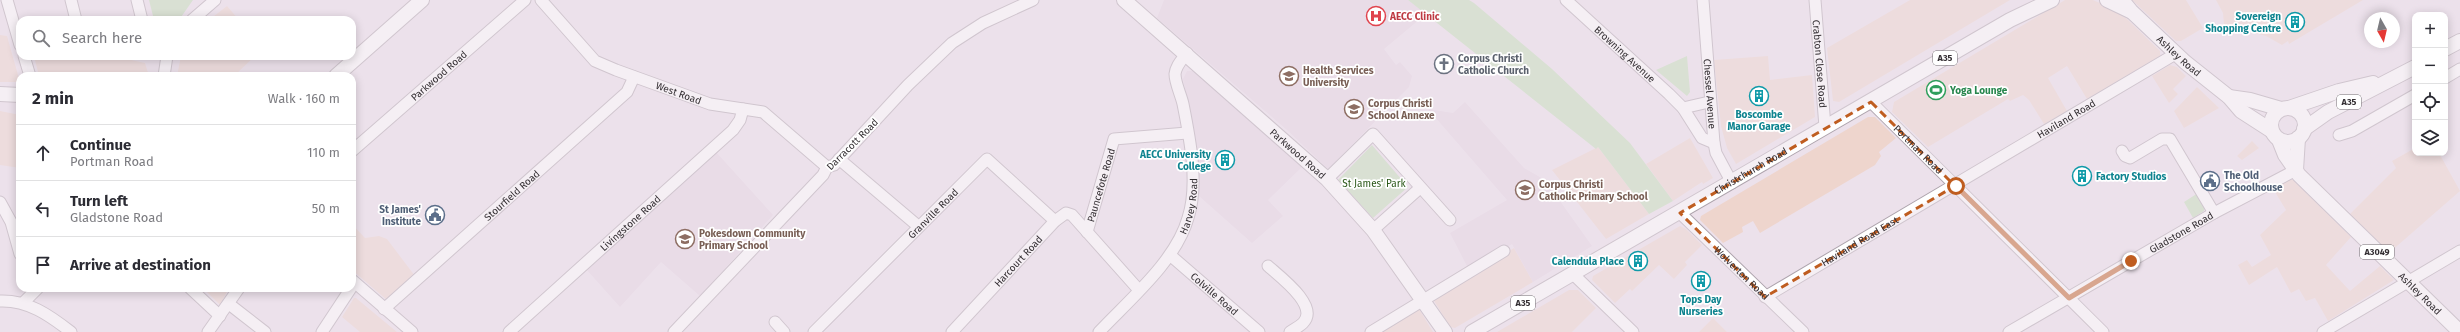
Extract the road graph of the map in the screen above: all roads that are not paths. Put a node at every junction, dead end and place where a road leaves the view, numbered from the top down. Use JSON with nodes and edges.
{"nodes":[{"id":1,"x":7,"y":0,"type":"edge"},
{"id":2,"x":70,"y":0,"type":"edge"},
{"id":3,"x":137,"y":0,"type":"edge"},
{"id":4,"x":422,"y":0,"type":"edge"},
{"id":5,"x":525,"y":0,"type":"edge"},
{"id":6,"x":541,"y":0,"type":"edge"},
{"id":7,"x":1033,"y":0,"type":"edge"},
{"id":8,"x":1124,"y":0,"type":"edge"},
{"id":9,"x":1566,"y":0,"type":"edge"},
{"id":10,"x":1703,"y":0,"type":"edge"},
{"id":11,"x":1815,"y":0,"type":"edge"},
{"id":12,"x":2040,"y":0,"type":"edge"},
{"id":13,"x":2052,"y":0,"type":"edge"},
{"id":14,"x":2107,"y":0,"type":"edge"},
{"id":15,"x":211,"y":1,"type":"edge"},
{"id":16,"x":2126,"y":6,"type":"edge"},
{"id":17,"x":2028,"y":10,"type":"junction"},
{"id":18,"x":75,"y":16,"type":"edge"},
{"id":19,"x":141,"y":16,"type":"edge"},
{"id":20,"x":196,"y":16,"type":"edge"},
{"id":21,"x":16,"y":31,"type":"edge"},
{"id":22,"x":2460,"y":41,"type":"edge"},
{"id":23,"x":2447,"y":48,"type":"edge"},
{"id":24,"x":1187,"y":53,"type":"junction"},
{"id":25,"x":2177,"y":54,"type":"junction"},
{"id":26,"x":356,"y":58,"type":"edge"},
{"id":27,"x":25,"y":60,"type":"edge"},
{"id":28,"x":166,"y":60,"type":"edge"},
{"id":29,"x":354,"y":60,"type":"edge"},
{"id":30,"x":2412,"y":69,"type":"edge"},
{"id":31,"x":2460,"y":69,"type":"edge"},
{"id":32,"x":29,"y":72,"type":"edge"},
{"id":33,"x":164,"y":72,"type":"edge"},
{"id":34,"x":341,"y":72,"type":"edge"},
{"id":35,"x":2448,"y":76,"type":"edge"},
{"id":36,"x":634,"y":77,"type":"junction"},
{"id":37,"x":2396,"y":78,"type":"junction"},
{"id":38,"x":0,"y":94,"type":"edge"},
{"id":39,"x":16,"y":95,"type":"edge"},
{"id":40,"x":2229,"y":97,"type":"junction"},
{"id":41,"x":2412,"y":97,"type":"edge"},
{"id":42,"x":1709,"y":102,"type":"junction"},
{"id":43,"x":1871,"y":102,"type":"junction"},
{"id":44,"x":1683,"y":108,"type":"junction"},
{"id":45,"x":743,"y":109,"type":"junction"},
{"id":46,"x":2285,"y":109,"type":"junction"},
{"id":47,"x":1826,"y":127,"type":"junction"},
{"id":48,"x":1187,"y":133,"type":"junction"},
{"id":49,"x":2301,"y":134,"type":"junction"},
{"id":50,"x":2339,"y":135,"type":"dead end"},
{"id":51,"x":2275,"y":136,"type":"junction"},
{"id":52,"x":1714,"y":142,"type":"junction"},
{"id":53,"x":356,"y":148,"type":"edge"},
{"id":54,"x":2122,"y":151,"type":"dead end"},
{"id":55,"x":839,"y":159,"type":"junction"},
{"id":56,"x":827,"y":167,"type":"junction"},
{"id":57,"x":2296,"y":170,"type":"junction"},
{"id":58,"x":1327,"y":179,"type":"junction"},
{"id":59,"x":1732,"y":182,"type":"junction"},
{"id":60,"x":1956,"y":186,"type":"junction"},
{"id":61,"x":1420,"y":188,"type":"junction"},
{"id":62,"x":0,"y":202,"type":"edge"},
{"id":63,"x":1680,"y":213,"type":"junction"},
{"id":64,"x":2214,"y":213,"type":"junction"},
{"id":65,"x":1450,"y":220,"type":"dead end"},
{"id":66,"x":1055,"y":221,"type":"junction"},
{"id":67,"x":918,"y":226,"type":"junction"},
{"id":68,"x":1373,"y":230,"type":"junction"},
{"id":69,"x":1087,"y":232,"type":"junction"},
{"id":70,"x":16,"y":240,"type":"edge"},
{"id":71,"x":1504,"y":251,"type":"dead end"},
{"id":72,"x":2460,"y":251,"type":"edge"},
{"id":73,"x":1170,"y":255,"type":"junction"},
{"id":74,"x":1268,"y":266,"type":"dead end"},
{"id":75,"x":1574,"y":275,"type":"junction"},
{"id":76,"x":2408,"y":281,"type":"junction"},
{"id":77,"x":356,"y":286,"type":"edge"},
{"id":78,"x":1138,"y":289,"type":"junction"},
{"id":79,"x":194,"y":292,"type":"edge"},
{"id":80,"x":236,"y":292,"type":"edge"},
{"id":81,"x":348,"y":292,"type":"edge"},
{"id":82,"x":30,"y":294,"type":"edge"},
{"id":83,"x":1765,"y":297,"type":"junction"},
{"id":84,"x":2069,"y":298,"type":"junction"},
{"id":85,"x":1424,"y":301,"type":"junction"},
{"id":86,"x":0,"y":302,"type":"edge"},
{"id":87,"x":229,"y":304,"type":"junction"},
{"id":88,"x":384,"y":309,"type":"junction"},
{"id":89,"x":220,"y":316,"type":"junction"},
{"id":90,"x":775,"y":322,"type":"dead end"},
{"id":91,"x":71,"y":332,"type":"edge"},
{"id":92,"x":208,"y":332,"type":"edge"},
{"id":93,"x":265,"y":332,"type":"edge"},
{"id":94,"x":322,"y":332,"type":"edge"},
{"id":95,"x":412,"y":332,"type":"edge"},
{"id":96,"x":509,"y":332,"type":"edge"},
{"id":97,"x":674,"y":332,"type":"edge"},
{"id":98,"x":784,"y":332,"type":"edge"},
{"id":99,"x":814,"y":332,"type":"edge"},
{"id":100,"x":952,"y":332,"type":"edge"},
{"id":101,"x":1099,"y":332,"type":"edge"},
{"id":102,"x":1259,"y":332,"type":"edge"},
{"id":103,"x":1290,"y":332,"type":"edge"},
{"id":104,"x":1371,"y":332,"type":"edge"},
{"id":105,"x":1445,"y":332,"type":"edge"},
{"id":106,"x":1472,"y":332,"type":"edge"},
{"id":107,"x":1633,"y":332,"type":"edge"},
{"id":108,"x":1803,"y":332,"type":"edge"},
{"id":109,"x":2010,"y":332,"type":"edge"},
{"id":110,"x":2103,"y":332,"type":"edge"},
{"id":111,"x":2322,"y":332,"type":"edge"},
{"id":112,"x":2460,"y":332,"type":"edge"}],
"edges":[{"from":1,"to":21,"type":"street"},
{"from":2,"to":18,"type":"street"},
{"from":3,"to":19,"type":"street"},
{"from":4,"to":26,"type":"main road"},
{"from":5,"to":53,"type":"street","name":"Parkwood Road"},
{"from":6,"to":36,"type":"street","name":"West Road"},
{"from":7,"to":55,"type":"street","name":"Darracott Road"},
{"from":8,"to":24,"type":"main road","name":"Parkwood Road"},
{"from":9,"to":44,"type":"street","name":"Browning Avenue"},
{"from":10,"to":42,"type":"street","name":"Chessel Avenue"},
{"from":11,"to":47,"type":"street","name":"Crabton Close Road"},
{"from":12,"to":17,"type":"main road","name":"Christchurch Road","number":"A35"},
{"from":13,"to":17,"type":"main road","name":"Christchurch Road"},
{"from":14,"to":16,"type":"main road","name":"Ashley Road"},
{"from":15,"to":20,"type":"street"},
{"from":16,"to":25,"type":"main road","name":"Ashley Road"},
{"from":17,"to":43,"type":"main road","name":"Christchurch Road","number":"A35"},
{"from":22,"to":23,"type":"main road"},
{"from":24,"to":48,"type":"street","name":"Harvey Road"},
{"from":24,"to":58,"type":"main road","name":"Parkwood Road"},
{"from":25,"to":40,"type":"main road","name":"Ashley Road"},
{"from":25,"to":60,"type":"street","name":"Haviland Road"},
{"from":27,"to":32,"type":"street"},
{"from":28,"to":33,"type":"street"},
{"from":29,"to":34,"type":"main road"},
{"from":30,"to":37,"type":"main road","number":"A35"},
{"from":31,"to":35,"type":"street"},
{"from":36,"to":45,"type":"street","name":"West Road"},
{"from":36,"to":88,"type":"street","name":"Stourfield Road"},
{"from":37,"to":46,"type":"main road","number":"A35"},
{"from":37,"to":49,"type":"main road","number":"A35"},
{"from":38,"to":39,"type":"main road"},
{"from":40,"to":46,"type":"main road","name":"Ashley Road"},
{"from":40,"to":51,"type":"main road","name":"Ashley Road"},
{"from":41,"to":50,"type":"street"},
{"from":42,"to":44,"type":"street"},
{"from":42,"to":52,"type":"street","name":"Chessel Avenue"},
{"from":43,"to":47,"type":"main road","name":"Christchurch Road","number":"A35"},
{"from":43,"to":60,"type":"street","name":"Portman Road"},
{"from":44,"to":52,"type":"street","name":"Browning Avenue"},
{"from":45,"to":56,"type":"street","name":"West Road"},
{"from":45,"to":96,"type":"street","name":"Livingstone Road"},
{"from":46,"to":49,"type":"main road"},
{"from":46,"to":51,"type":"main road"},
{"from":47,"to":59,"type":"main road","name":"Christchurch Road","number":"A35"},
{"from":48,"to":69,"type":"street","name":"Pauncefote Road"},
{"from":48,"to":73,"type":"street","name":"Harvey Road"},
{"from":49,"to":51,"type":"main road"},
{"from":49,"to":57,"type":"main road"},
{"from":51,"to":57,"type":"main road","name":"Ashley Road","number":"A3049"},
{"from":52,"to":59,"type":"street","name":"Chessel Avenue"},
{"from":54,"to":64,"type":"street"},
{"from":55,"to":56,"type":"street","name":"Darracott Road"},
{"from":55,"to":67,"type":"street"},
{"from":56,"to":97,"type":"street","name":"Darracott Road"},
{"from":57,"to":64,"type":"street","name":"Gladstone Road"},
{"from":57,"to":76,"type":"main road","name":"Ashley Road","number":"A3049"},
{"from":58,"to":61,"type":"street"},
{"from":58,"to":68,"type":"main road","name":"Parkwood Road"},
{"from":59,"to":63,"type":"main road","name":"Christchurch Road","number":"A35"},
{"from":60,"to":83,"type":"street","name":"Haviland Road East"},
{"from":60,"to":84,"type":"street","name":"Portman Road"},
{"from":61,"to":65,"type":"street"},
{"from":61,"to":68,"type":"street"},
{"from":62,"to":70,"type":"street"},
{"from":63,"to":75,"type":"main road","name":"Christchurch Road","number":"A35"},
{"from":63,"to":83,"type":"street","name":"Wolverton Road"},
{"from":64,"to":84,"type":"street","name":"Gladstone Road"},
{"from":66,"to":67,"type":"street","name":"Granville Road"},
{"from":66,"to":69,"type":"street","name":"Harcourt Road"},
{"from":66,"to":100,"type":"street","name":"Harcourt Road"},
{"from":67,"to":99,"type":"street","name":"Granville Road"},
{"from":68,"to":85,"type":"main road","name":"Parkwood Road"},
{"from":69,"to":78,"type":"street"},
{"from":71,"to":85,"type":"street"},
{"from":72,"to":76,"type":"street"},
{"from":73,"to":78,"type":"street","name":"Harvey Road"},
{"from":73,"to":102,"type":"street","name":"Colville Road"},
{"from":74,"to":103,"type":"street"},
{"from":75,"to":106,"type":"main road","name":"Christchurch Road","number":"A35"},
{"from":75,"to":107,"type":"street"},
{"from":76,"to":111,"type":"street"},
{"from":76,"to":112,"type":"main road","name":"Ashley Road","number":"A3049"},
{"from":77,"to":88,"type":"street"},
{"from":78,"to":101,"type":"street","name":"Harvey Road"},
{"from":79,"to":89,"type":"street"},
{"from":80,"to":87,"type":"street"},
{"from":81,"to":94,"type":"street"},
{"from":82,"to":86,"type":"street"},
{"from":82,"to":91,"type":"street"},
{"from":83,"to":108,"type":"street","name":"Wolverton Road"},
{"from":84,"to":109,"type":"street","name":"Gladstone Road"},
{"from":84,"to":110,"type":"street","name":"Portman Road"},
{"from":85,"to":104,"type":"street"},
{"from":85,"to":105,"type":"main road","name":"Parkwood Road"},
{"from":87,"to":89,"type":"street"},
{"from":87,"to":93,"type":"street"},
{"from":88,"to":95,"type":"street"},
{"from":89,"to":92,"type":"street"},
{"from":90,"to":98,"type":"street"}]}
